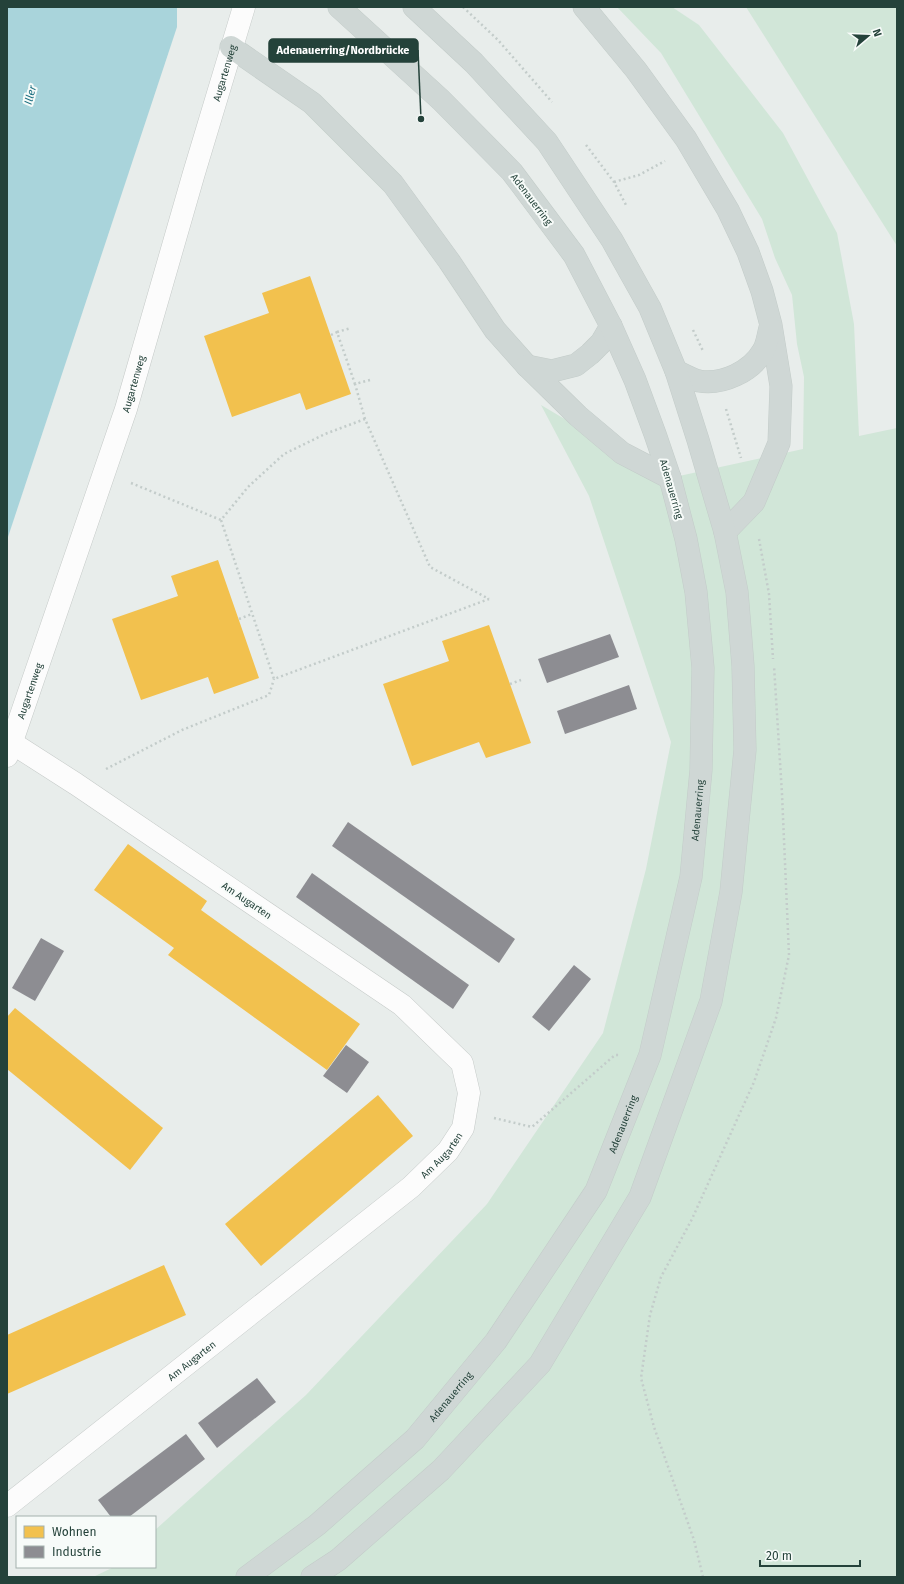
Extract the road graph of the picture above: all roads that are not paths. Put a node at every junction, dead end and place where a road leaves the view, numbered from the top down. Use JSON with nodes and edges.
{"nodes":[{"id":1,"x":244,"y":7,"type":"edge"},
{"id":2,"x":339,"y":7,"type":"edge"},
{"id":3,"x":414,"y":7,"type":"edge"},
{"id":4,"x":584,"y":7,"type":"edge"},
{"id":5,"x":231,"y":47,"type":"junction"},
{"id":6,"x":771,"y":325,"type":"junction"},
{"id":7,"x":611,"y":326,"type":"junction"},
{"id":8,"x":526,"y":366,"type":"junction"},
{"id":9,"x":676,"y":371,"type":"junction"},
{"id":10,"x":670,"y":478,"type":"junction"},
{"id":11,"x":725,"y":532,"type":"junction"},
{"id":12,"x":10,"y":749,"type":"edge"},
{"id":13,"x":7,"y":1506,"type":"edge"},
{"id":14,"x":247,"y":1577,"type":"edge"},
{"id":15,"x":312,"y":1577,"type":"edge"}],
"edges":[{"from":1,"to":5,"type":"street","name":"Augartenweg"},
{"from":2,"to":7,"type":"main road","name":"Adenauerring"},
{"from":3,"to":9,"type":"main road"},
{"from":4,"to":6,"type":"main road"},
{"from":5,"to":8,"type":"main road"},
{"from":5,"to":12,"type":"street","name":"Augartenweg"},
{"from":6,"to":9,"type":"main road"},
{"from":6,"to":11,"type":"main road"},
{"from":7,"to":8,"type":"main road"},
{"from":7,"to":10,"type":"main road","name":"Adenauerring"},
{"from":8,"to":10,"type":"main road"},
{"from":9,"to":11,"type":"main road"},
{"from":10,"to":14,"type":"main road","name":"Adenauerring"},
{"from":11,"to":15,"type":"main road"},
{"from":12,"to":13,"type":"street","name":"Am Augarten"}]}
